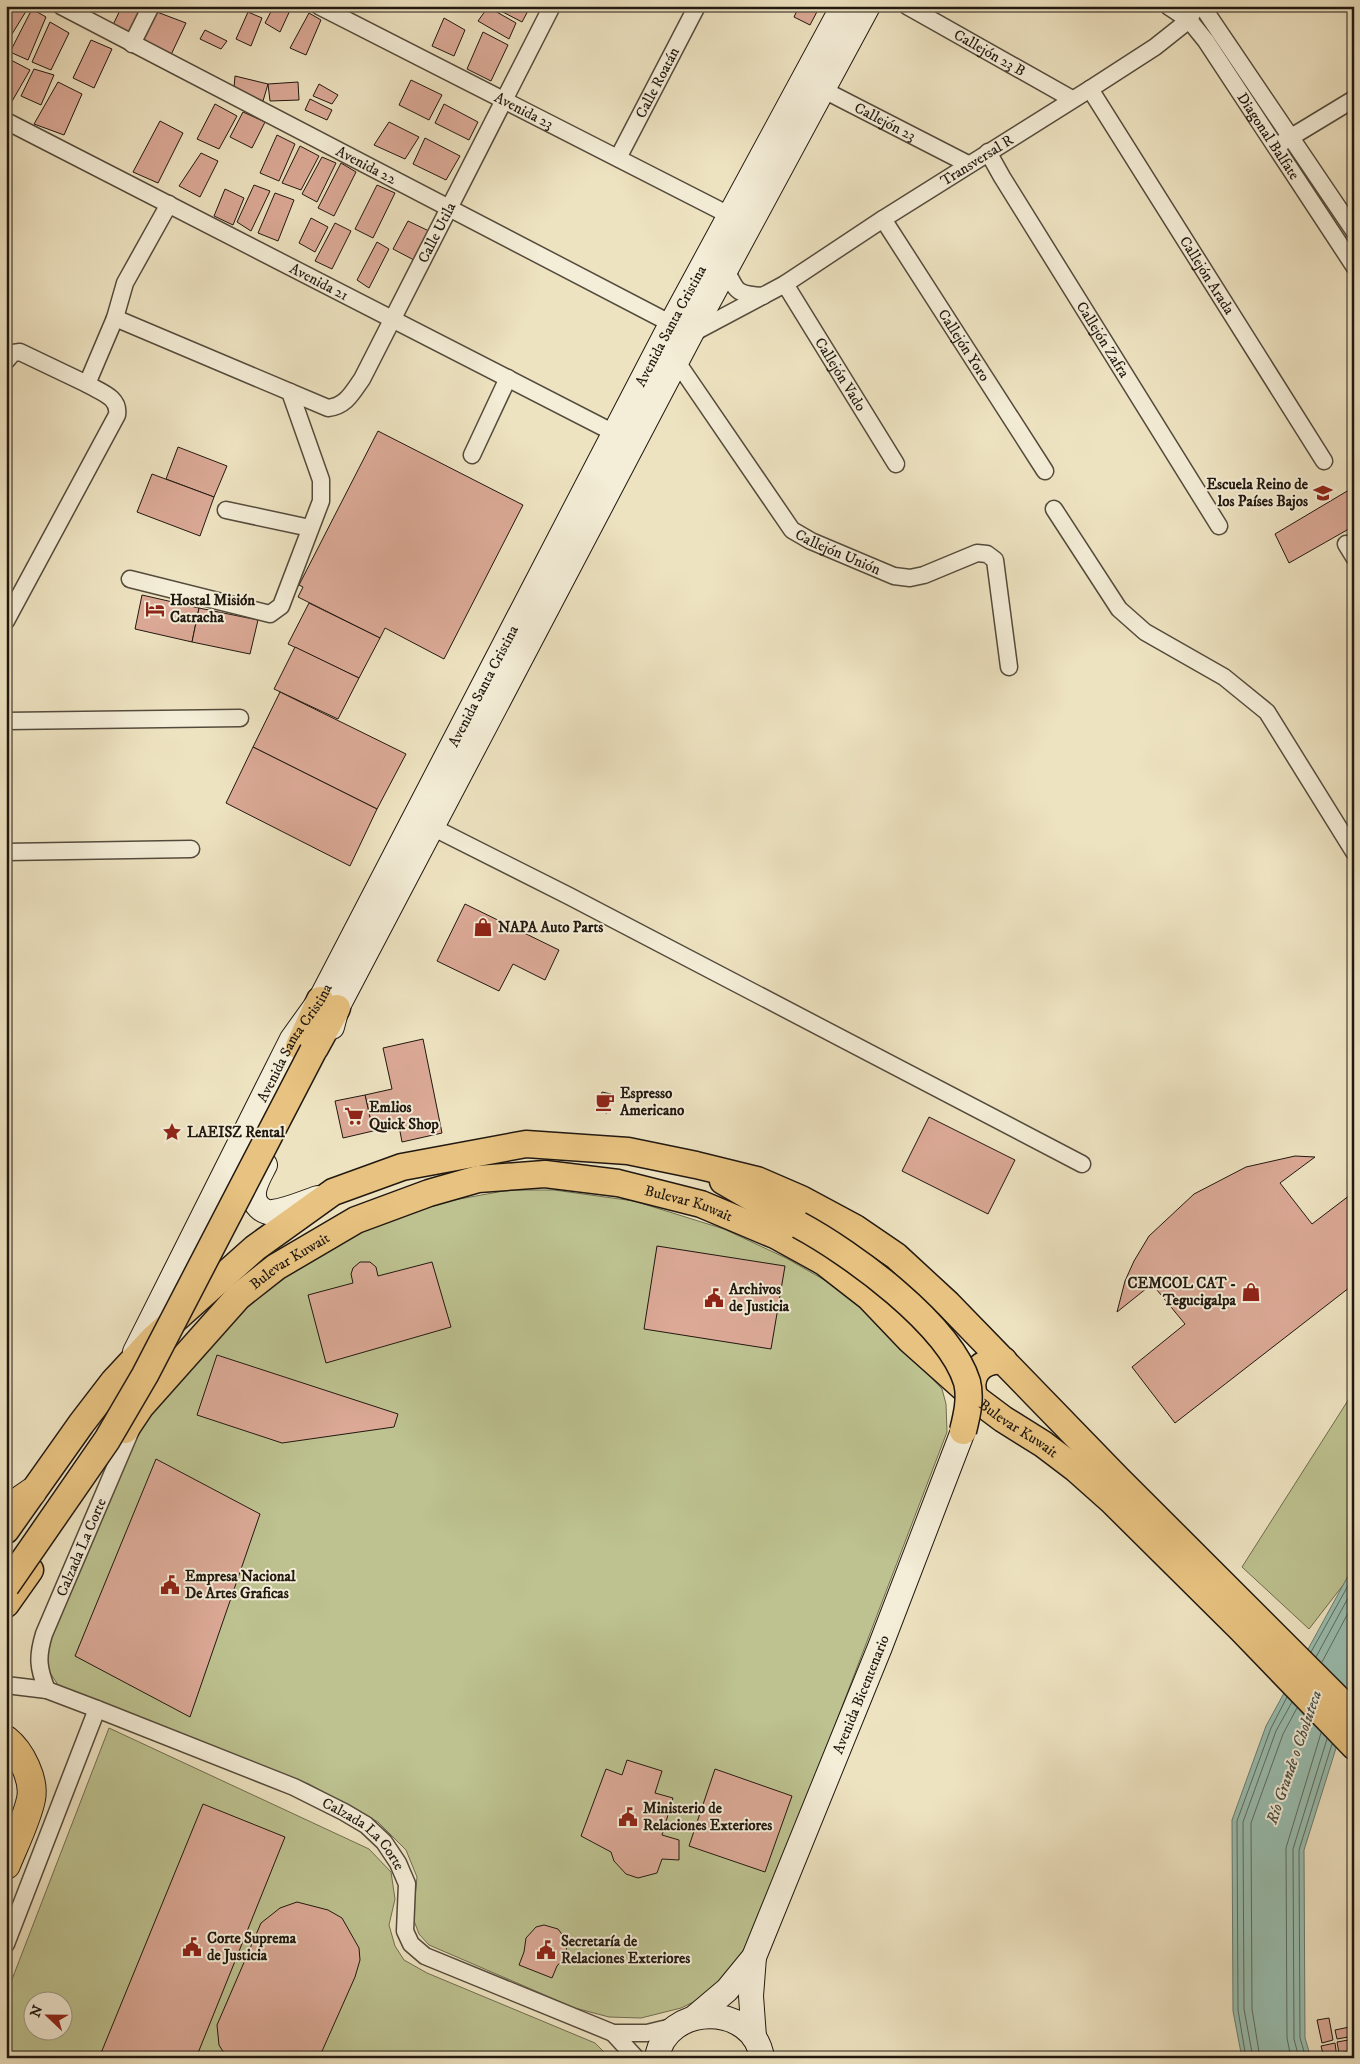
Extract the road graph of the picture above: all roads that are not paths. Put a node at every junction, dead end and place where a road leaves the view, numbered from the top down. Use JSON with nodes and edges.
{"nodes":[{"id":1,"x":60,"y":6,"type":"edge"},
{"id":2,"x":151,"y":6,"type":"edge"},
{"id":3,"x":319,"y":6,"type":"edge"},
{"id":4,"x":552,"y":6,"type":"edge"},
{"id":5,"x":697,"y":6,"type":"edge"},
{"id":6,"x":843,"y":6,"type":"edge"},
{"id":7,"x":868,"y":6,"type":"edge"},
{"id":8,"x":907,"y":6,"type":"edge"},
{"id":9,"x":1168,"y":6,"type":"edge"},
{"id":10,"x":1202,"y":6,"type":"edge"},
{"id":11,"x":1193,"y":13,"type":"edge"},
{"id":12,"x":132,"y":44,"type":"junction"},
{"id":13,"x":813,"y":84,"type":"junction"},
{"id":14,"x":1090,"y":89,"type":"junction"},
{"id":15,"x":1072,"y":99,"type":"junction"},
{"id":16,"x":1354,"y":99,"type":"edge"},
{"id":17,"x":504,"y":100,"type":"junction"},
{"id":18,"x":6,"y":120,"type":"edge"},
{"id":19,"x":1291,"y":136,"type":"junction"},
{"id":20,"x":1274,"y":147,"type":"junction"},
{"id":21,"x":988,"y":152,"type":"junction"},
{"id":22,"x":618,"y":158,"type":"junction"},
{"id":23,"x":968,"y":164,"type":"junction"},
{"id":24,"x":169,"y":204,"type":"junction"},
{"id":25,"x":449,"y":208,"type":"junction"},
{"id":26,"x":729,"y":215,"type":"junction"},
{"id":27,"x":883,"y":219,"type":"junction"},
{"id":28,"x":1354,"y":232,"type":"edge"},
{"id":29,"x":1338,"y":242,"type":"junction"},
{"id":30,"x":711,"y":248,"type":"junction"},
{"id":31,"x":1354,"y":266,"type":"edge"},
{"id":32,"x":726,"y":269,"type":"junction"},
{"id":33,"x":785,"y":284,"type":"junction"},
{"id":34,"x":763,"y":296,"type":"junction"},
{"id":35,"x":115,"y":318,"type":"junction"},
{"id":36,"x":392,"y":319,"type":"junction"},
{"id":37,"x":681,"y":329,"type":"junction"},
{"id":38,"x":667,"y":356,"type":"junction"},
{"id":39,"x":6,"y":361,"type":"edge"},
{"id":40,"x":508,"y":378,"type":"junction"},
{"id":41,"x":87,"y":384,"type":"junction"},
{"id":42,"x":290,"y":392,"type":"junction"},
{"id":43,"x":624,"y":438,"type":"junction"},
{"id":44,"x":472,"y":455,"type":"dead end"},
{"id":45,"x":1324,"y":461,"type":"dead end"},
{"id":46,"x":896,"y":464,"type":"dead end"},
{"id":47,"x":1045,"y":472,"type":"dead end"},
{"id":48,"x":1054,"y":509,"type":"dead end"},
{"id":49,"x":226,"y":510,"type":"dead end"},
{"id":50,"x":1219,"y":526,"type":"dead end"},
{"id":51,"x":310,"y":528,"type":"junction"},
{"id":52,"x":130,"y":579,"type":"dead end"},
{"id":53,"x":6,"y":622,"type":"edge"},
{"id":54,"x":1010,"y":666,"type":"dead end"},
{"id":55,"x":240,"y":718,"type":"dead end"},
{"id":56,"x":6,"y":721,"type":"edge"},
{"id":57,"x":432,"y":827,"type":"junction"},
{"id":58,"x":191,"y":849,"type":"dead end"},
{"id":59,"x":6,"y":852,"type":"edge"},
{"id":60,"x":1354,"y":852,"type":"edge"},
{"id":61,"x":328,"y":1004,"type":"junction"},
{"id":62,"x":306,"y":1048,"type":"junction"},
{"id":63,"x":1082,"y":1164,"type":"dead end"},
{"id":64,"x":696,"y":1165,"type":"junction"},
{"id":65,"x":334,"y":1192,"type":"junction"},
{"id":66,"x":701,"y":1204,"type":"junction"},
{"id":67,"x":792,"y":1221,"type":"junction"},
{"id":68,"x":962,"y":1319,"type":"junction"},
{"id":69,"x":930,"y":1358,"type":"junction"},
{"id":70,"x":1004,"y":1362,"type":"junction"},
{"id":71,"x":127,"y":1367,"type":"junction"},
{"id":72,"x":975,"y":1398,"type":"junction"},
{"id":73,"x":141,"y":1406,"type":"junction"},
{"id":74,"x":963,"y":1431,"type":"joint"},
{"id":75,"x":32,"y":1492,"type":"junction"},
{"id":76,"x":6,"y":1510,"type":"edge"},
{"id":77,"x":6,"y":1530,"type":"edge"},
{"id":78,"x":6,"y":1555,"type":"edge"},
{"id":79,"x":6,"y":1586,"type":"edge"},
{"id":80,"x":6,"y":1604,"type":"edge"},
{"id":81,"x":1248,"y":1622,"type":"junction"},
{"id":82,"x":6,"y":1685,"type":"edge"},
{"id":83,"x":47,"y":1690,"type":"junction"},
{"id":84,"x":97,"y":1709,"type":"junction"},
{"id":85,"x":1354,"y":1715,"type":"edge"},
{"id":86,"x":6,"y":1740,"type":"edge"},
{"id":87,"x":1354,"y":1746,"type":"edge"},
{"id":88,"x":6,"y":1865,"type":"edge"},
{"id":89,"x":6,"y":1944,"type":"edge"},
{"id":90,"x":754,"y":1957,"type":"junction"},
{"id":91,"x":687,"y":2021,"type":"junction"},
{"id":92,"x":613,"y":2033,"type":"junction"},
{"id":93,"x":758,"y":2047,"type":"edge"},
{"id":94,"x":636,"y":2058,"type":"edge"},
{"id":95,"x":657,"y":2058,"type":"edge"}],
"edges":[{"from":1,"to":12,"type":"street","name":"Avenida 22"},
{"from":2,"to":12,"type":"street"},
{"from":3,"to":17,"type":"street","name":"Avenida 23"},
{"from":4,"to":17,"type":"street","name":"Calle Utila"},
{"from":5,"to":22,"type":"street","name":"Calle Roatán"},
{"from":6,"to":13,"type":"street","name":"Avenida Santa Cristina"},
{"from":7,"to":13,"type":"street","name":"Avenida Santa Cristina"},
{"from":8,"to":15,"type":"street","name":"Callejón 23 B"},
{"from":9,"to":11,"type":"street","name":"Diagonal Balfate"},
{"from":10,"to":19,"type":"street","name":"Diagonal Balfate"},
{"from":11,"to":14,"type":"street","name":"Transversal R"},
{"from":11,"to":20,"type":"street","name":"Diagonal Balfate"},
{"from":12,"to":25,"type":"street","name":"Avenida 22"},
{"from":13,"to":23,"type":"street","name":"Callejón 23"},
{"from":13,"to":26,"type":"street","name":"Avenida Santa Cristina"},
{"from":13,"to":32,"type":"street","name":"Avenida Santa Cristina"},
{"from":14,"to":15,"type":"street","name":"Transversal R"},
{"from":14,"to":45,"type":"street","name":"Callejón Arada"},
{"from":15,"to":21,"type":"street","name":"Transversal R"},
{"from":16,"to":19,"type":"street"},
{"from":17,"to":22,"type":"street","name":"Avenida 23"},
{"from":17,"to":25,"type":"street","name":"Calle Utila"},
{"from":18,"to":24,"type":"street","name":"Avenida 21"},
{"from":19,"to":20,"type":"street"},
{"from":19,"to":28,"type":"street","name":"Diagonal Balfate"},
{"from":20,"to":29,"type":"street","name":"Diagonal Balfate"},
{"from":21,"to":23,"type":"street","name":"Transversal R"},
{"from":21,"to":50,"type":"street","name":"Callejón Zafra"},
{"from":22,"to":26,"type":"street","name":"Avenida 23"},
{"from":23,"to":27,"type":"street","name":"Transversal R"},
{"from":24,"to":35,"type":"street"},
{"from":24,"to":36,"type":"street","name":"Avenida 21"},
{"from":25,"to":36,"type":"street","name":"Calle Utila"},
{"from":25,"to":37,"type":"street","name":"Avenida 22"},
{"from":26,"to":30,"type":"street","name":"Avenida Santa Cristina"},
{"from":27,"to":33,"type":"street","name":"Transversal R"},
{"from":27,"to":47,"type":"street","name":"Callejón Yoro"},
{"from":28,"to":29,"type":"street"},
{"from":29,"to":31,"type":"street","name":"Diagonal Balfate"},
{"from":30,"to":32,"type":"street"},
{"from":30,"to":37,"type":"street","name":"Avenida Santa Cristina"},
{"from":32,"to":34,"type":"street"},
{"from":32,"to":37,"type":"street","name":"Avenida Santa Cristina"},
{"from":33,"to":34,"type":"street","name":"Transversal R"},
{"from":33,"to":46,"type":"street","name":"Callejón Vado"},
{"from":34,"to":37,"type":"street","name":"Transversal R"},
{"from":35,"to":41,"type":"street"},
{"from":35,"to":42,"type":"street","name":"Calle Utila"},
{"from":36,"to":40,"type":"street","name":"Avenida 21"},
{"from":36,"to":42,"type":"street","name":"Calle Utila"},
{"from":37,"to":38,"type":"street","name":"Avenida Santa Cristina"},
{"from":38,"to":43,"type":"street","name":"Avenida Santa Cristina"},
{"from":38,"to":54,"type":"street","name":"Callejón Unión"},
{"from":39,"to":41,"type":"street"},
{"from":40,"to":43,"type":"street","name":"Avenida 21"},
{"from":40,"to":44,"type":"street"},
{"from":41,"to":53,"type":"street"},
{"from":42,"to":51,"type":"street"},
{"from":43,"to":57,"type":"street","name":"Avenida Santa Cristina"},
{"from":43,"to":61,"type":"street","name":"Avenida Santa Cristina"},
{"from":48,"to":60,"type":"street"},
{"from":49,"to":51,"type":"street"},
{"from":51,"to":52,"type":"street"},
{"from":55,"to":56,"type":"street"},
{"from":57,"to":61,"type":"street","name":"Avenida Santa Cristina"},
{"from":57,"to":63,"type":"street"},
{"from":58,"to":59,"type":"street"},
{"from":61,"to":62,"type":"main road"},
{"from":61,"to":65,"type":"street","name":"Avenida Santa Cristina"},
{"from":61,"to":71,"type":"street","name":"Avenida Santa Cristina"},
{"from":62,"to":78,"type":"main road"},
{"from":62,"to":79,"type":"main road","bridge":true},
{"from":64,"to":65,"type":"main road","name":"Bulevar Kuwait"},
{"from":64,"to":67,"type":"main road"},
{"from":64,"to":68,"type":"main road","name":"Bulevar Kuwait"},
{"from":65,"to":71,"type":"main road","name":"Bulevar Kuwait"},
{"from":66,"to":67,"type":"main road"},
{"from":66,"to":69,"type":"main road","name":"Bulevar Kuwait"},
{"from":66,"to":73,"type":"main road","name":"Bulevar Kuwait"},
{"from":67,"to":74,"type":"main road","bridge":true},
{"from":68,"to":69,"type":"main road"},
{"from":68,"to":70,"type":"main road","name":"Bulevar Kuwait"},
{"from":69,"to":72,"type":"main road","name":"Bulevar Kuwait"},
{"from":70,"to":72,"type":"main road"},
{"from":70,"to":81,"type":"main road","name":"Bulevar Kuwait"},
{"from":71,"to":75,"type":"main road","name":"Bulevar Kuwait"},
{"from":72,"to":81,"type":"main road","name":"Bulevar Kuwait"},
{"from":73,"to":80,"type":"main road","name":"Bulevar Kuwait"},
{"from":73,"to":83,"type":"street","name":"Calzada La Corte"},
{"from":74,"to":90,"type":"street","name":"Avenida Bicentenario"},
{"from":75,"to":76,"type":"highway"},
{"from":75,"to":77,"type":"main road","name":"Bulevar Kuwait"},
{"from":81,"to":85,"type":"main road","name":"Bulevar Kuwait"},
{"from":81,"to":87,"type":"main road","name":"Bulevar Kuwait"},
{"from":82,"to":83,"type":"street","name":"Calzada La Corte"},
{"from":83,"to":84,"type":"street","name":"Calzada La Corte"},
{"from":84,"to":89,"type":"street"},
{"from":84,"to":92,"type":"street","name":"Calzada La Corte"},
{"from":86,"to":88,"type":"highway"},
{"from":90,"to":91,"type":"street","name":"Avenida Bicentenario"},
{"from":90,"to":93,"type":"street","name":"Avenida Bicentenario"},
{"from":91,"to":92,"type":"street","name":"Calzada La Corte"},
{"from":91,"to":93,"type":"street"},
{"from":91,"to":95,"type":"street","name":"Avenida Bicentenario"},
{"from":92,"to":94,"type":"street","name":"Calzada La Corte"}]}
